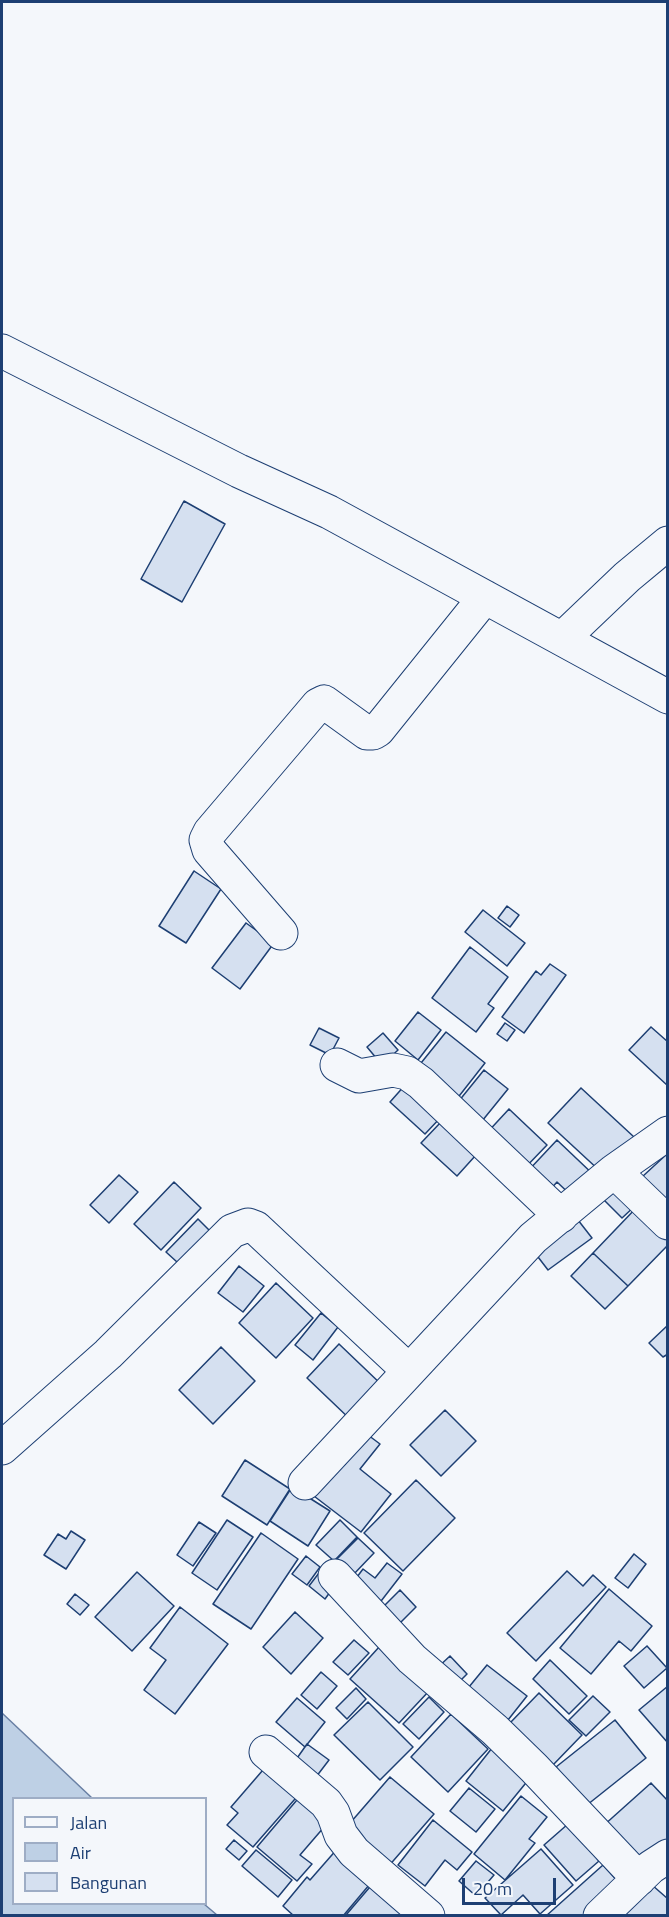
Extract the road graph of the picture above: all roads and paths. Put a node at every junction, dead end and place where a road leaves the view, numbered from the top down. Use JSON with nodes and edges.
{"nodes":[{"id":1,"x":2,"y":351,"type":"edge"},
{"id":2,"x":668,"y":543,"type":"edge"},
{"id":3,"x":485,"y":597,"type":"junction"},
{"id":4,"x":562,"y":639,"type":"junction"},
{"id":5,"x":668,"y":697,"type":"edge"},
{"id":6,"x":281,"y":933,"type":"dead end"},
{"id":7,"x":337,"y":1065,"type":"dead end"},
{"id":8,"x":668,"y":1133,"type":"edge"},
{"id":9,"x":614,"y":1171,"type":"junction"},
{"id":10,"x":561,"y":1216,"type":"junction"},
{"id":11,"x":668,"y":1223,"type":"edge"},
{"id":12,"x":409,"y":1371,"type":"junction"},
{"id":13,"x":2,"y":1448,"type":"edge"},
{"id":14,"x":305,"y":1483,"type":"dead end"},
{"id":15,"x":335,"y":1576,"type":"dead end"},
{"id":16,"x":266,"y":1752,"type":"dead end"},
{"id":17,"x":656,"y":1872,"type":"edge"},
{"id":18,"x":428,"y":1916,"type":"edge"},
{"id":19,"x":600,"y":1916,"type":"edge"}],
"edges":[{"from":1,"to":3,"type":"street"},
{"from":2,"to":4,"type":"street"},
{"from":3,"to":4,"type":"street"},
{"from":3,"to":6,"type":"street"},
{"from":4,"to":5,"type":"street"},
{"from":7,"to":10,"type":"street"},
{"from":8,"to":9,"type":"street"},
{"from":9,"to":10,"type":"street"},
{"from":9,"to":11,"type":"street"},
{"from":10,"to":12,"type":"street"},
{"from":12,"to":13,"type":"street"},
{"from":12,"to":14,"type":"street"},
{"from":15,"to":17,"type":"street"},
{"from":16,"to":18,"type":"street"},
{"from":17,"to":19,"type":"street"}]}
